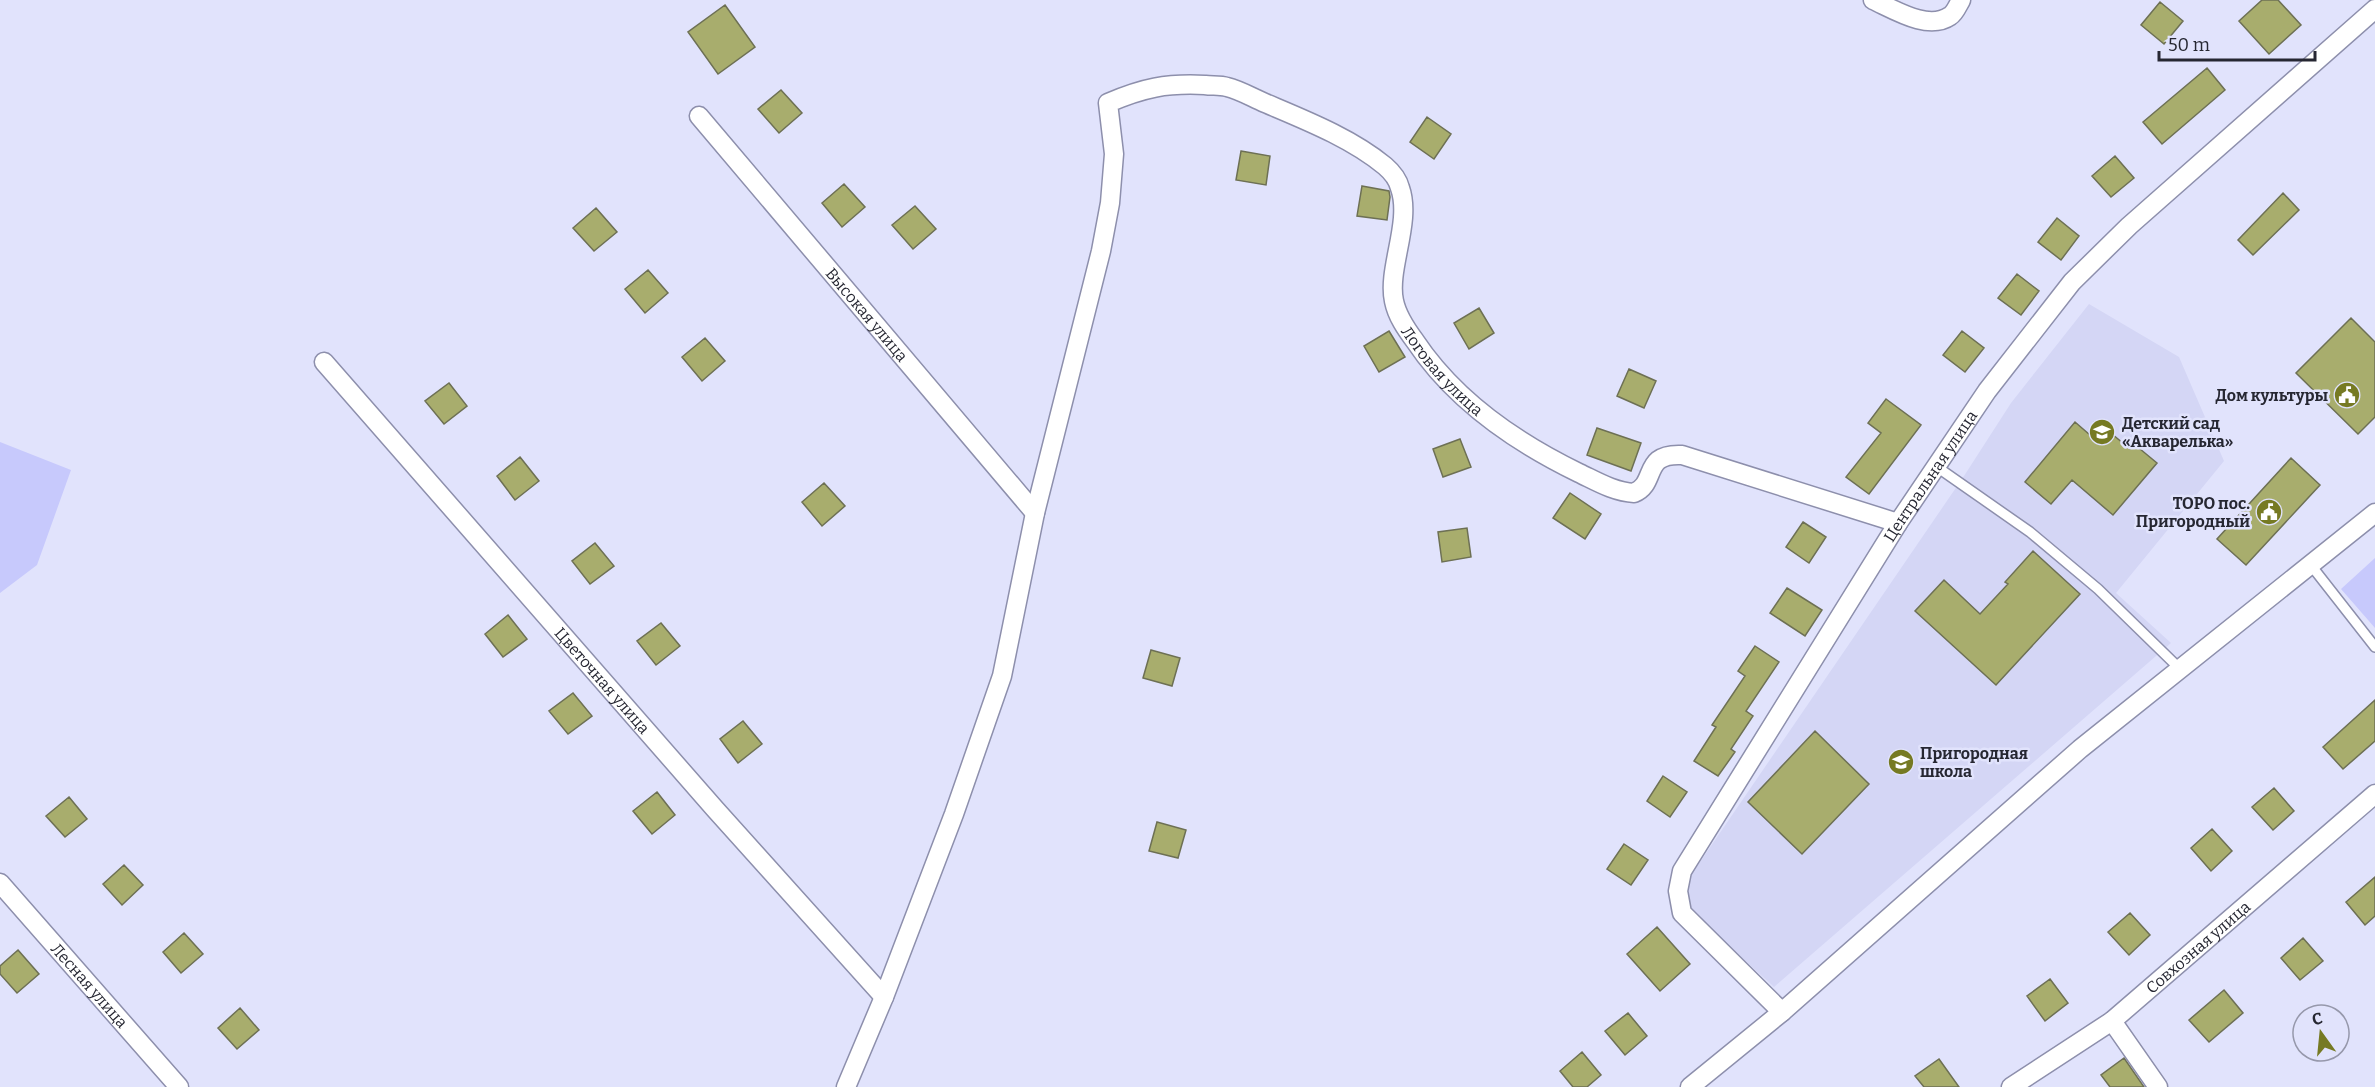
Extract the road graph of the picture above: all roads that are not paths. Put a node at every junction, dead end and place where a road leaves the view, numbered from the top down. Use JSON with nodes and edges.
{"nodes":[{"id":1,"x":1873,"y":0,"type":"edge"},
{"id":2,"x":1961,"y":0,"type":"edge"},
{"id":3,"x":2375,"y":9,"type":"edge"},
{"id":4,"x":699,"y":116,"type":"dead end"},
{"id":5,"x":324,"y":362,"type":"dead end"},
{"id":6,"x":1937,"y":467,"type":"junction"},
{"id":7,"x":1035,"y":513,"type":"junction"},
{"id":8,"x":2375,"y":513,"type":"edge"},
{"id":9,"x":1898,"y":523,"type":"junction"},
{"id":10,"x":2310,"y":564,"type":"junction"},
{"id":11,"x":2375,"y":647,"type":"edge"},
{"id":12,"x":2178,"y":669,"type":"junction"},
{"id":13,"x":2375,"y":794,"type":"edge"},
{"id":14,"x":0,"y":883,"type":"edge"},
{"id":15,"x":884,"y":998,"type":"junction"},
{"id":16,"x":1782,"y":1012,"type":"junction"},
{"id":17,"x":2112,"y":1021,"type":"junction"},
{"id":18,"x":179,"y":1087,"type":"edge"},
{"id":19,"x":846,"y":1087,"type":"edge"},
{"id":20,"x":1690,"y":1087,"type":"edge"},
{"id":21,"x":2011,"y":1087,"type":"edge"},
{"id":22,"x":2158,"y":1087,"type":"edge"}],
"edges":[{"from":1,"to":2,"type":"street"},
{"from":3,"to":6,"type":"street","name":"Центральная улица"},
{"from":4,"to":7,"type":"street","name":"Высокая улица"},
{"from":5,"to":15,"type":"street","name":"Цветочная улица"},
{"from":6,"to":9,"type":"street","name":"Центральная улица"},
{"from":6,"to":12,"type":"lane"},
{"from":7,"to":9,"type":"street","name":"Логовая улица"},
{"from":7,"to":15,"type":"street"},
{"from":8,"to":10,"type":"street"},
{"from":9,"to":16,"type":"street","name":"Центральная улица"},
{"from":10,"to":11,"type":"lane"},
{"from":10,"to":12,"type":"street"},
{"from":12,"to":16,"type":"street"},
{"from":13,"to":17,"type":"street","name":"Совхозная улица"},
{"from":14,"to":18,"type":"street","name":"Лесная улица"},
{"from":15,"to":19,"type":"street"},
{"from":16,"to":20,"type":"street"},
{"from":17,"to":21,"type":"street","name":"Совхозная улица"},
{"from":17,"to":22,"type":"street"}]}
